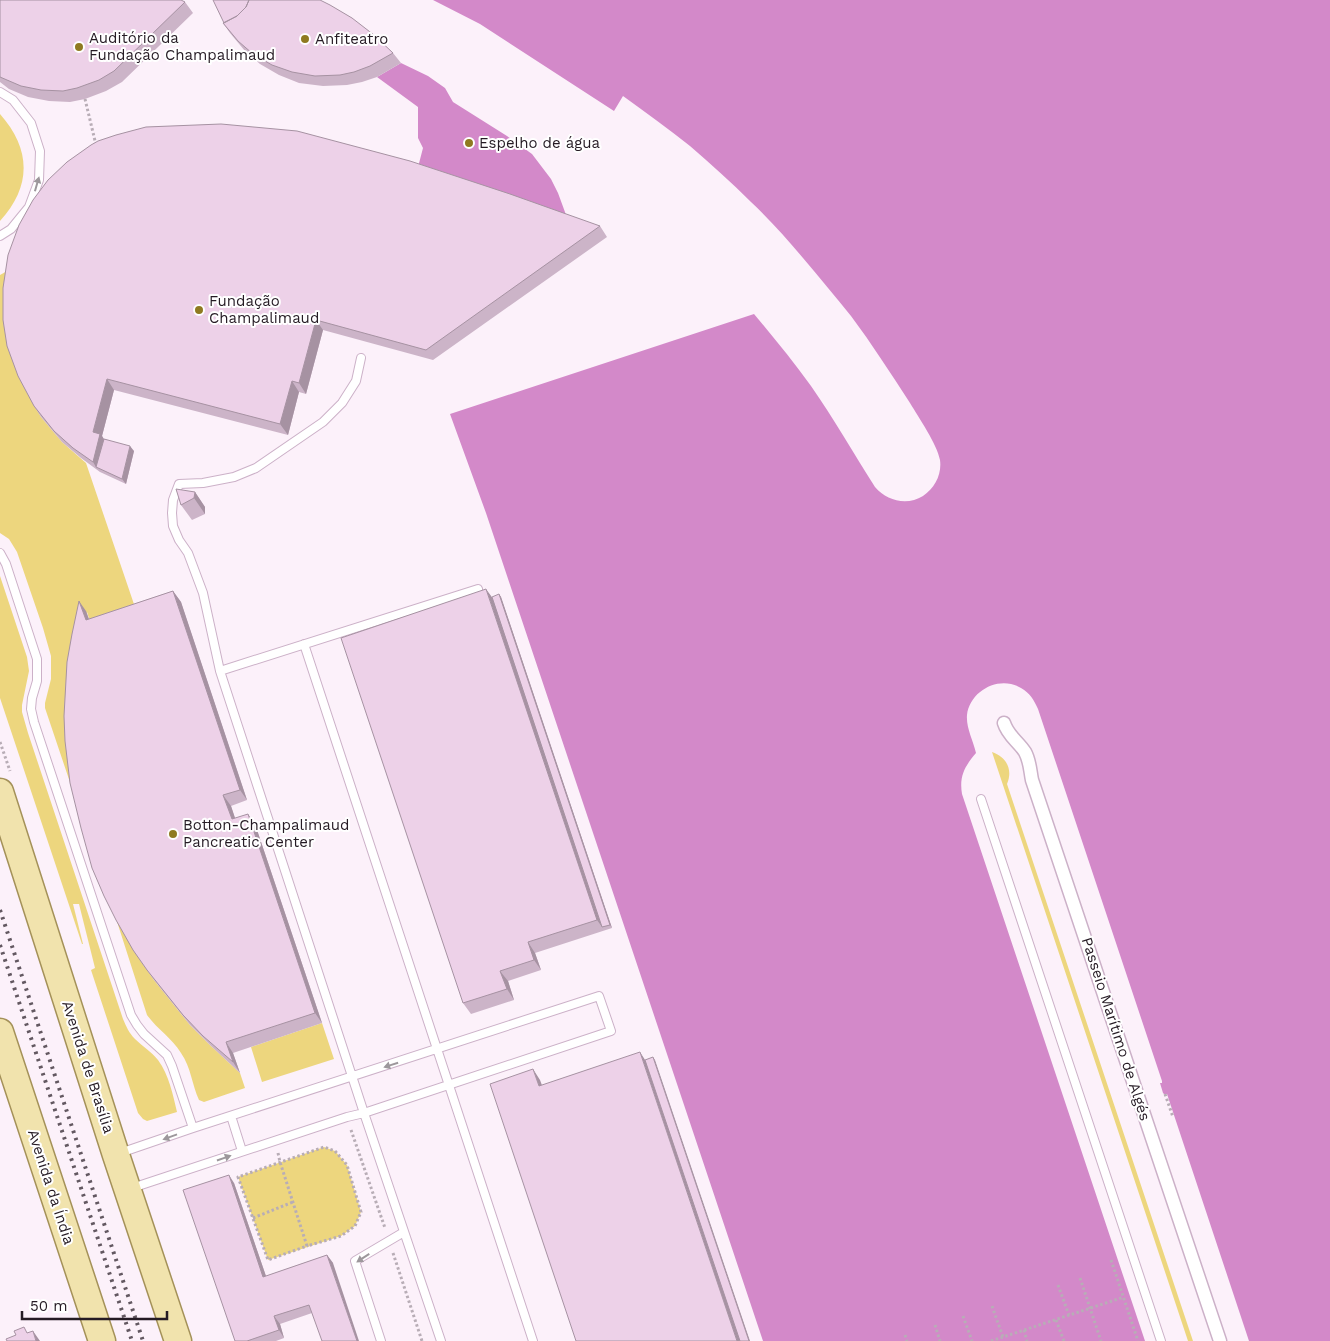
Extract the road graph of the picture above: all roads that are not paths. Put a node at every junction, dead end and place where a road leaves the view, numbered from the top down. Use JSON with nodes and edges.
{"nodes":[{"id":1,"x":0,"y":92,"type":"edge"},
{"id":2,"x":0,"y":236,"type":"edge"},
{"id":3,"x":361,"y":358,"type":"dead end"},
{"id":4,"x":0,"y":553,"type":"edge"},
{"id":5,"x":478,"y":589,"type":"dead end"},
{"id":6,"x":304,"y":644,"type":"junction"},
{"id":7,"x":220,"y":671,"type":"junction"},
{"id":8,"x":1004,"y":723,"type":"dead end"},
{"id":9,"x":0,"y":792,"type":"edge"},
{"id":10,"x":981,"y":800,"type":"dead end"},
{"id":11,"x":0,"y":1032,"type":"edge"},
{"id":12,"x":437,"y":1049,"type":"junction"},
{"id":13,"x":352,"y":1077,"type":"junction"},
{"id":14,"x":449,"y":1084,"type":"junction"},
{"id":15,"x":364,"y":1113,"type":"junction"},
{"id":16,"x":231,"y":1116,"type":"junction"},
{"id":17,"x":193,"y":1128,"type":"junction"},
{"id":18,"x":242,"y":1151,"type":"junction"},
{"id":19,"x":116,"y":1155,"type":"junction"},
{"id":20,"x":128,"y":1190,"type":"junction"},
{"id":21,"x":404,"y":1232,"type":"junction"},
{"id":22,"x":102,"y":1341,"type":"edge"},
{"id":23,"x":178,"y":1341,"type":"edge"},
{"id":24,"x":381,"y":1341,"type":"edge"},
{"id":25,"x":441,"y":1341,"type":"edge"},
{"id":26,"x":533,"y":1341,"type":"edge"},
{"id":27,"x":1161,"y":1341,"type":"edge"},
{"id":28,"x":1220,"y":1341,"type":"edge"}],
"edges":[{"from":2,"to":1,"type":"lane","one_way":true},
{"from":3,"to":7,"type":"lane"},
{"from":4,"to":17,"type":"lane"},
{"from":5,"to":6,"type":"lane"},
{"from":6,"to":7,"type":"lane"},
{"from":6,"to":12,"type":"lane"},
{"from":7,"to":13,"type":"lane"},
{"from":8,"to":28,"type":"street","name":"Passeio Marítimo de Algés"},
{"from":9,"to":19,"type":"main road","name":"Avenida de Brasília"},
{"from":10,"to":27,"type":"lane"},
{"from":11,"to":22,"type":"main road","name":"Avenida da Índia"},
{"from":12,"to":13,"type":"lane","one_way":true},
{"from":12,"to":14,"type":"lane"},
{"from":12,"to":14,"type":"lane"},
{"from":13,"to":15,"type":"lane"},
{"from":13,"to":16,"type":"lane"},
{"from":14,"to":15,"type":"lane"},
{"from":14,"to":26,"type":"lane"},
{"from":15,"to":18,"type":"lane"},
{"from":15,"to":21,"type":"lane"},
{"from":16,"to":17,"type":"lane"},
{"from":16,"to":18,"type":"lane"},
{"from":17,"to":19,"type":"lane","one_way":true},
{"from":20,"to":18,"type":"lane","one_way":true},
{"from":19,"to":20,"type":"main road","name":"Avenida de Brasília"},
{"from":20,"to":23,"type":"main road","name":"Avenida de Brasília"},
{"from":21,"to":24,"type":"lane","one_way":true},
{"from":21,"to":25,"type":"lane"}]}
